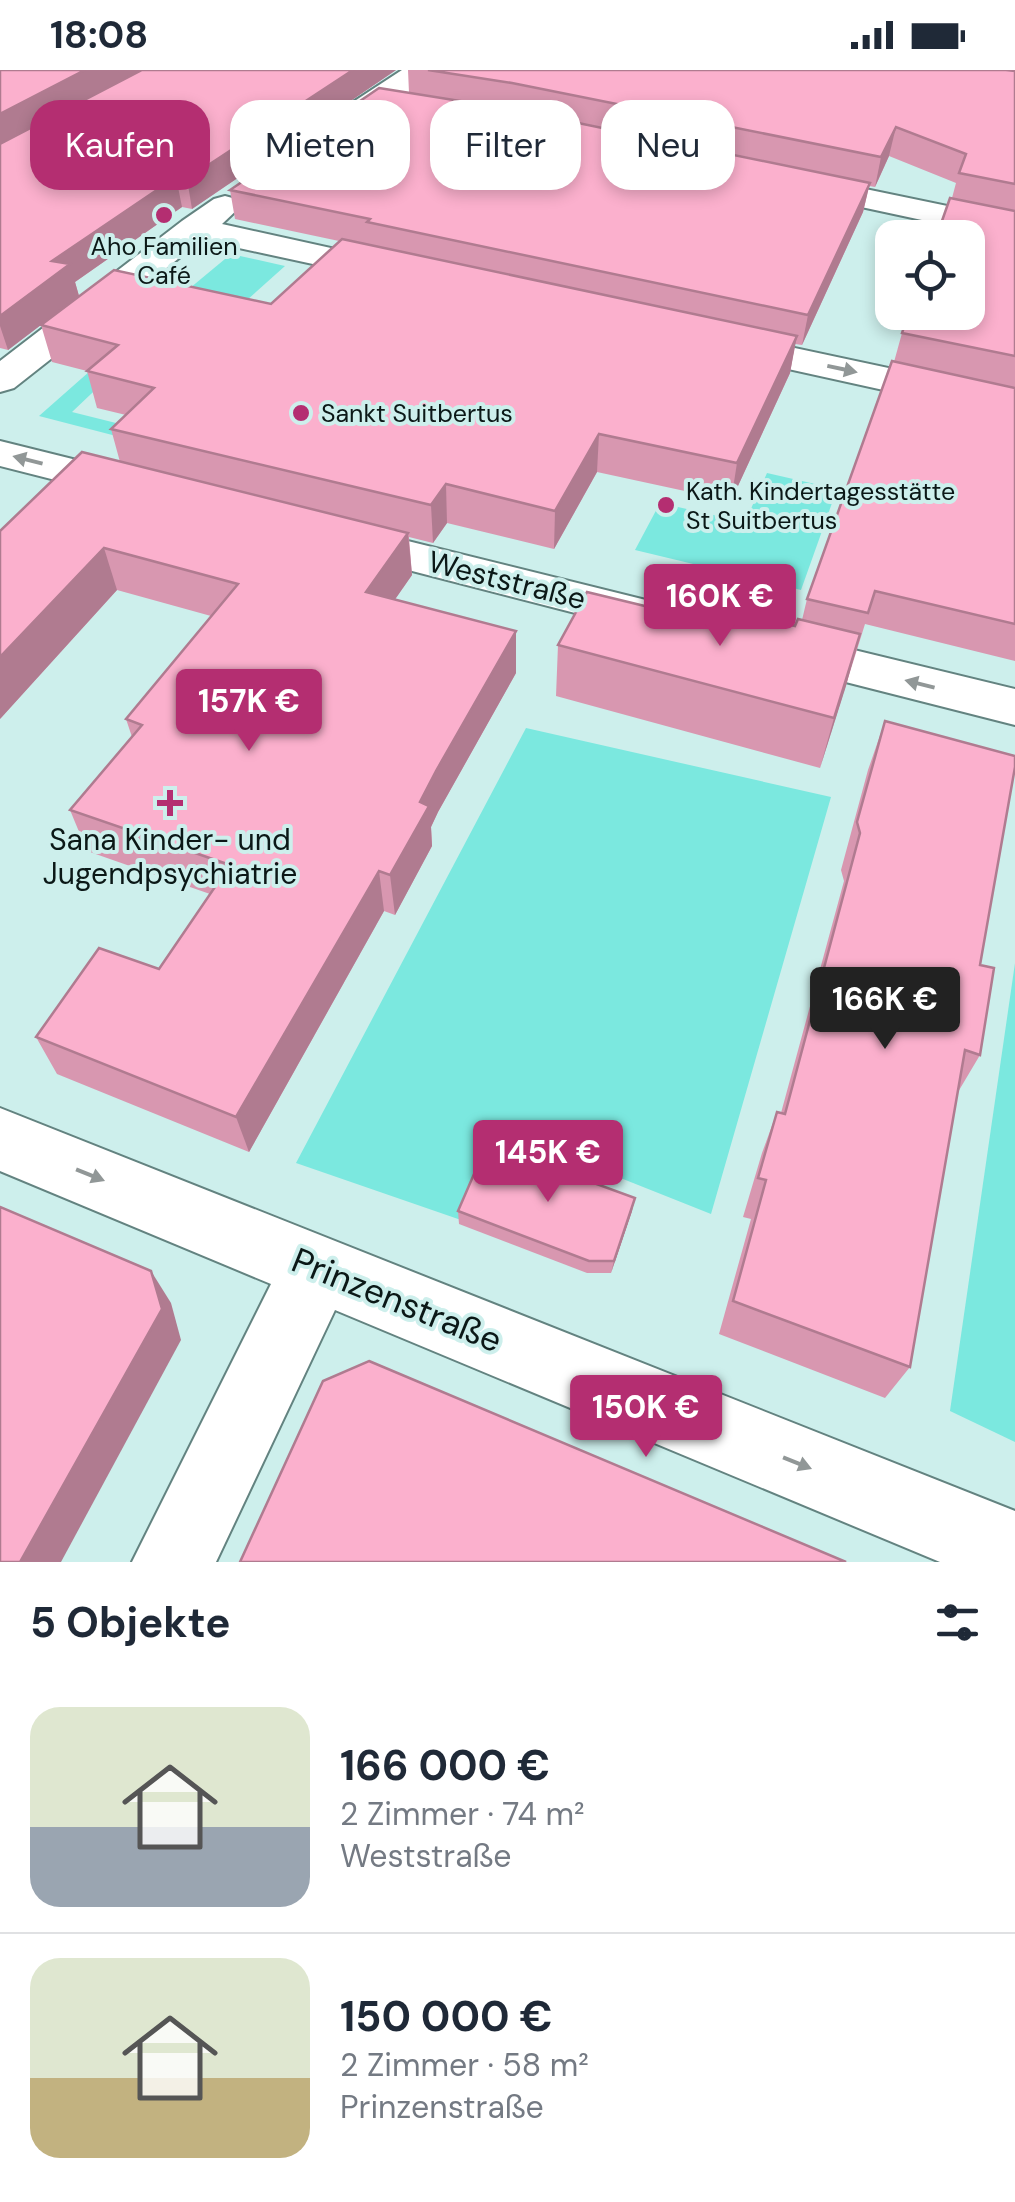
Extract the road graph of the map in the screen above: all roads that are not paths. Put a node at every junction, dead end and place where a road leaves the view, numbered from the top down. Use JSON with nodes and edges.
{"nodes":[{"id":1,"x":420,"y":70,"type":"edge"},
{"id":2,"x":381,"y":100,"type":"edge"},
{"id":3,"x":410,"y":107,"type":"edge"},
{"id":4,"x":416,"y":108,"type":"edge"},
{"id":5,"x":763,"y":177,"type":"edge"},
{"id":6,"x":247,"y":190,"type":"edge"},
{"id":7,"x":194,"y":228,"type":"junction"},
{"id":8,"x":1015,"y":230,"type":"edge"},
{"id":9,"x":426,"y":279,"type":"edge"},
{"id":10,"x":678,"y":334,"type":"edge"},
{"id":11,"x":0,"y":380,"type":"edge"},
{"id":12,"x":1015,"y":406,"type":"edge"},
{"id":13,"x":0,"y":453,"type":"edge"},
{"id":14,"x":175,"y":497,"type":"edge"},
{"id":15,"x":290,"y":526,"type":"edge"},
{"id":16,"x":691,"y":626,"type":"edge"},
{"id":17,"x":748,"y":640,"type":"edge"},
{"id":18,"x":1015,"y":707,"type":"edge"},
{"id":19,"x":0,"y":1139,"type":"edge"},
{"id":20,"x":318,"y":1268,"type":"junction"},
{"id":21,"x":1015,"y":1552,"type":"edge"},
{"id":22,"x":173,"y":1562,"type":"edge"}],
"edges":[{"from":1,"to":2,"type":"street"},
{"from":3,"to":4,"type":"street"},
{"from":5,"to":8,"type":"street"},
{"from":6,"to":7,"type":"street"},
{"from":7,"to":9,"type":"street"},
{"from":7,"to":11,"type":"street"},
{"from":10,"to":12,"type":"street","one_way":true},
{"from":14,"to":13,"type":"street","one_way":true},
{"from":15,"to":16,"type":"street","name":"Weststraße"},
{"from":18,"to":17,"type":"street","one_way":true},
{"from":19,"to":20,"type":"street","name":"Prinzenstraße","one_way":true},
{"from":20,"to":21,"type":"street","name":"Prinzenstraße","one_way":true},
{"from":20,"to":22,"type":"street"}]}
